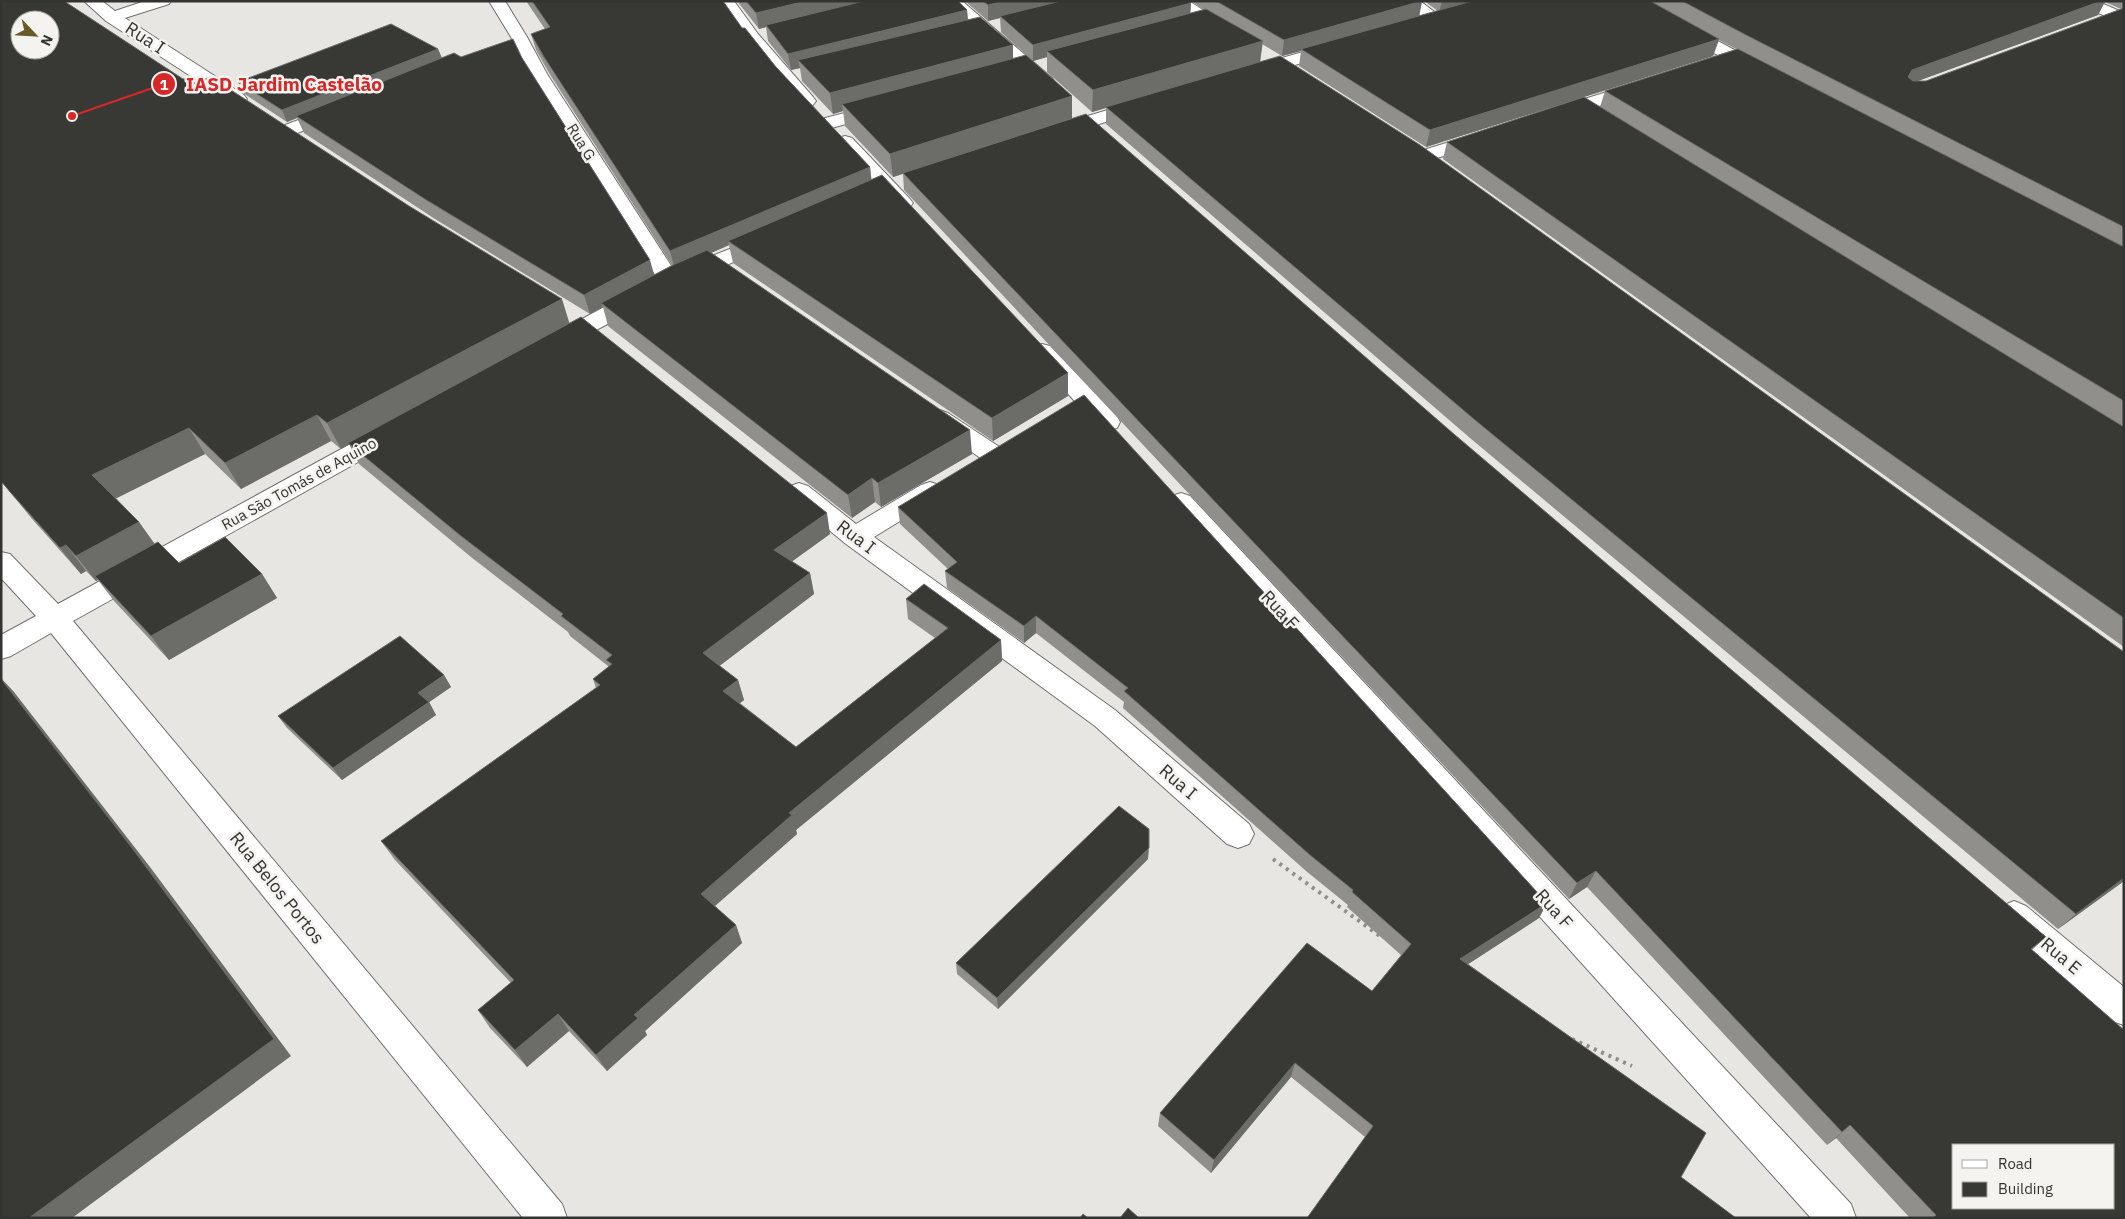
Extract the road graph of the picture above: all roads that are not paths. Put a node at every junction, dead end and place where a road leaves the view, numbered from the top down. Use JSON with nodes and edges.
{"nodes":[{"id":1,"x":92,"y":1,"type":"edge"},
{"id":2,"x":163,"y":1,"type":"edge"},
{"id":3,"x":497,"y":1,"type":"edge"},
{"id":4,"x":726,"y":1,"type":"edge"},
{"id":5,"x":952,"y":1,"type":"edge"},
{"id":6,"x":1177,"y":1,"type":"edge"},
{"id":7,"x":1408,"y":1,"type":"edge"},
{"id":8,"x":1632,"y":1,"type":"edge"},
{"id":9,"x":2082,"y":1,"type":"edge"},
{"id":10,"x":112,"y":16,"type":"junction"},
{"id":11,"x":2124,"y":19,"type":"edge"},
{"id":12,"x":1409,"y":26,"type":"edge"},
{"id":13,"x":519,"y":37,"type":"junction"},
{"id":14,"x":1354,"y":42,"type":"edge"},
{"id":15,"x":501,"y":44,"type":"edge"},
{"id":16,"x":1732,"y":57,"type":"junction"},
{"id":17,"x":1714,"y":63,"type":"edge"},
{"id":18,"x":1280,"y":64,"type":"junction"},
{"id":19,"x":1234,"y":77,"type":"edge"},
{"id":20,"x":1304,"y":79,"type":"edge"},
{"id":21,"x":1776,"y":79,"type":"edge"},
{"id":22,"x":1657,"y":81,"type":"edge"},
{"id":23,"x":1161,"y":99,"type":"edge"},
{"id":24,"x":892,"y":106,"type":"edge"},
{"id":25,"x":1581,"y":106,"type":"junction"},
{"id":26,"x":349,"y":107,"type":"edge"},
{"id":27,"x":270,"y":120,"type":"junction"},
{"id":28,"x":1088,"y":121,"type":"junction"},
{"id":29,"x":1535,"y":121,"type":"edge"},
{"id":30,"x":1607,"y":121,"type":"edge"},
{"id":31,"x":828,"y":123,"type":"junction"},
{"id":32,"x":1498,"y":132,"type":"edge"},
{"id":33,"x":1042,"y":136,"type":"edge"},
{"id":34,"x":1110,"y":141,"type":"edge"},
{"id":35,"x":312,"y":147,"type":"edge"},
{"id":36,"x":1448,"y":174,"type":"edge"},
{"id":37,"x":920,"y":222,"type":"edge"},
{"id":38,"x":784,"y":233,"type":"edge"},
{"id":39,"x":670,"y":281,"type":"junction"},
{"id":40,"x":1026,"y":335,"type":"edge"},
{"id":41,"x":536,"y":353,"type":"edge"},
{"id":42,"x":919,"y":403,"type":"edge"},
{"id":43,"x":404,"y":426,"type":"edge"},
{"id":44,"x":1126,"y":442,"type":"edge"},
{"id":45,"x":779,"y":476,"type":"edge"},
{"id":46,"x":1166,"y":486,"type":"edge"},
{"id":47,"x":855,"y":537,"type":"junction"},
{"id":48,"x":1,"y":561,"type":"edge"},
{"id":49,"x":54,"y":618,"type":"junction"},
{"id":50,"x":1,"y":648,"type":"edge"},
{"id":51,"x":1238,"y":834,"type":"road end"},
{"id":52,"x":2000,"y":904,"type":"edge"},
{"id":53,"x":2124,"y":1009,"type":"edge"},
{"id":54,"x":548,"y":1218,"type":"edge"},
{"id":55,"x":1837,"y":1218,"type":"edge"}],
"edges":[{"from":1,"to":10,"type":"street","name":"Rua I"},
{"from":2,"to":10,"type":"street"},
{"from":3,"to":13,"type":"street","name":"Rua G"},
{"from":4,"to":31,"type":"street"},
{"from":5,"to":28,"type":"street"},
{"from":6,"to":18,"type":"street"},
{"from":7,"to":12,"type":"street"},
{"from":8,"to":16,"type":"street"},
{"from":9,"to":11,"type":"street"},
{"from":10,"to":27,"type":"street","name":"Rua I"},
{"from":13,"to":15,"type":"street"},
{"from":13,"to":39,"type":"street","name":"Rua G"},
{"from":14,"to":18,"type":"street"},
{"from":16,"to":17,"type":"street"},
{"from":16,"to":21,"type":"street"},
{"from":18,"to":19,"type":"street"},
{"from":18,"to":20,"type":"street"},
{"from":22,"to":25,"type":"street"},
{"from":23,"to":28,"type":"street"},
{"from":24,"to":31,"type":"street"},
{"from":25,"to":29,"type":"street"},
{"from":25,"to":30,"type":"street"},
{"from":26,"to":27,"type":"street"},
{"from":27,"to":35,"type":"street","name":"Rua I"},
{"from":28,"to":33,"type":"street"},
{"from":28,"to":34,"type":"street"},
{"from":31,"to":37,"type":"street"},
{"from":32,"to":36,"type":"street"},
{"from":38,"to":39,"type":"street"},
{"from":39,"to":41,"type":"street"},
{"from":40,"to":44,"type":"street"},
{"from":42,"to":47,"type":"street"},
{"from":43,"to":49,"type":"street","name":"Rua São Tomás de Aquino"},
{"from":45,"to":47,"type":"street","name":"Rua I"},
{"from":46,"to":55,"type":"street","name":"Rua F"},
{"from":47,"to":51,"type":"street","name":"Rua I"},
{"from":48,"to":49,"type":"street","name":"Rua Belos Portos"},
{"from":49,"to":50,"type":"street","name":"Rua São Tomás de Aquino"},
{"from":49,"to":54,"type":"street","name":"Rua Belos Portos"},
{"from":52,"to":53,"type":"street","name":"Rua E"}]}
